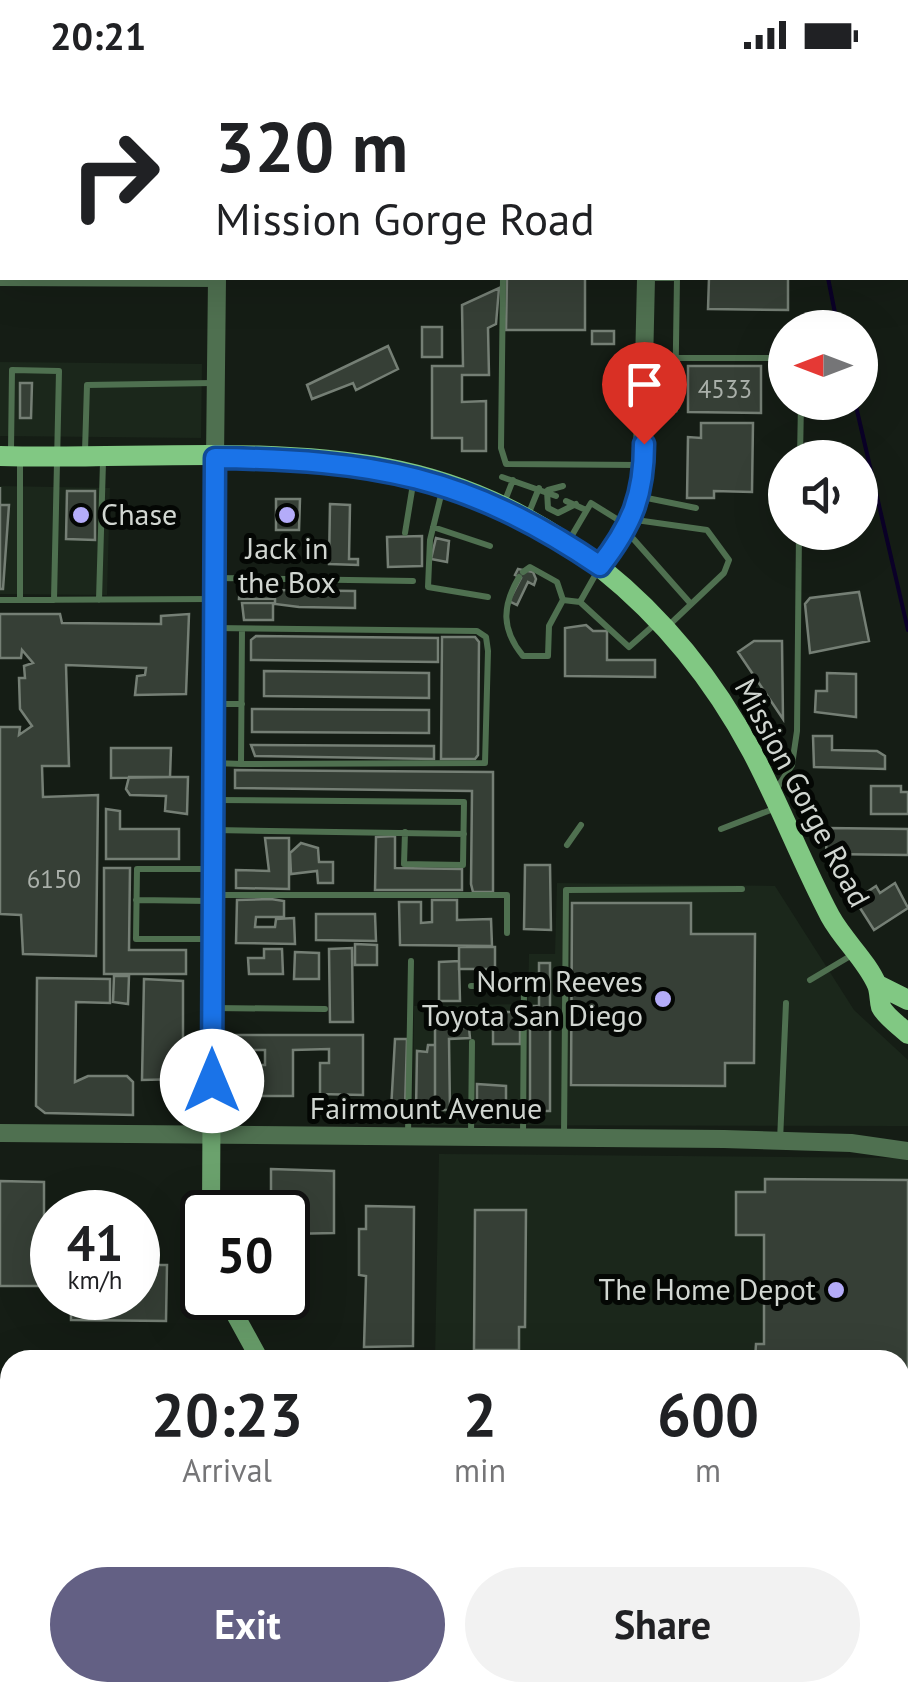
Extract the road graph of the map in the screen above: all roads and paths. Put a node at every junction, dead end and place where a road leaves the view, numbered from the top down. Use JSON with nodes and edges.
{"nodes":[{"id":1,"x":217,"y":280,"type":"edge"},
{"id":2,"x":503,"y":280,"type":"edge"},
{"id":3,"x":646,"y":280,"type":"edge"},
{"id":4,"x":677,"y":280,"type":"edge"},
{"id":5,"x":645,"y":358,"type":"junction"},
{"id":6,"x":674,"y":358,"type":"junction"},
{"id":7,"x":768,"y":358,"type":"edge"},
{"id":8,"x":216,"y":383,"type":"junction"},
{"id":9,"x":674,"y":410,"type":"dead end"},
{"id":10,"x":10,"y":457,"type":"edge"},
{"id":11,"x":59,"y":457,"type":"junction"},
{"id":12,"x":94,"y":458,"type":"junction"},
{"id":13,"x":215,"y":458,"type":"junction"},
{"id":14,"x":644,"y":465,"type":"junction"},
{"id":15,"x":414,"y":476,"type":"junction"},
{"id":16,"x":502,"y":477,"type":"dead end"},
{"id":17,"x":513,"y":480,"type":"junction"},
{"id":18,"x":443,"y":486,"type":"junction"},
{"id":19,"x":562,"y":486,"type":"dead end"},
{"id":20,"x":543,"y":490,"type":"junction"},
{"id":21,"x":572,"y":491,"type":"dead end"},
{"id":22,"x":556,"y":496,"type":"dead end"},
{"id":23,"x":641,"y":497,"type":"junction"},
{"id":24,"x":566,"y":501,"type":"dead end"},
{"id":25,"x":576,"y":504,"type":"junction"},
{"id":26,"x":696,"y":508,"type":"dead end"},
{"id":27,"x":502,"y":509,"type":"junction"},
{"id":28,"x":586,"y":510,"type":"junction"},
{"id":29,"x":526,"y":520,"type":"junction"},
{"id":30,"x":629,"y":526,"type":"junction"},
{"id":31,"x":433,"y":527,"type":"junction"},
{"id":32,"x":405,"y":533,"type":"dead end"},
{"id":33,"x":567,"y":544,"type":"junction"},
{"id":34,"x":490,"y":546,"type":"dead end"},
{"id":35,"x":799,"y":550,"type":"edge"},
{"id":36,"x":600,"y":566,"type":"junction"},
{"id":37,"x":215,"y":578,"type":"junction"},
{"id":38,"x":413,"y":581,"type":"dead end"},
{"id":39,"x":488,"y":597,"type":"dead end"},
{"id":40,"x":215,"y":599,"type":"junction"},
{"id":41,"x":0,"y":600,"type":"edge"},
{"id":42,"x":20,"y":600,"type":"junction"},
{"id":43,"x":54,"y":600,"type":"junction"},
{"id":44,"x":99,"y":600,"type":"junction"},
{"id":45,"x":562,"y":600,"type":"junction"},
{"id":46,"x":580,"y":602,"type":"junction"},
{"id":47,"x":691,"y":604,"type":"junction"},
{"id":48,"x":662,"y":624,"type":"junction"},
{"id":49,"x":214,"y":628,"type":"junction"},
{"id":50,"x":242,"y":629,"type":"junction"},
{"id":51,"x":214,"y":704,"type":"junction"},
{"id":52,"x":242,"y":704,"type":"junction"},
{"id":53,"x":213,"y":763,"type":"junction"},
{"id":54,"x":242,"y":764,"type":"junction"},
{"id":55,"x":212,"y":800,"type":"junction"},
{"id":56,"x":775,"y":801,"type":"junction"},
{"id":57,"x":581,"y":826,"type":"dead end"},
{"id":58,"x":720,"y":829,"type":"dead end"},
{"id":59,"x":214,"y":830,"type":"junction"},
{"id":60,"x":405,"y":832,"type":"junction"},
{"id":61,"x":464,"y":834,"type":"junction"},
{"id":62,"x":567,"y":845,"type":"dead end"},
{"id":63,"x":212,"y":869,"type":"junction"},
{"id":64,"x":742,"y":889,"type":"dead end"},
{"id":65,"x":212,"y":898,"type":"junction"},
{"id":66,"x":136,"y":900,"type":"junction"},
{"id":67,"x":508,"y":934,"type":"dead end"},
{"id":68,"x":212,"y":939,"type":"junction"},
{"id":69,"x":855,"y":953,"type":"junction"},
{"id":70,"x":411,"y":962,"type":"dead end"},
{"id":71,"x":810,"y":980,"type":"dead end"},
{"id":72,"x":878,"y":985,"type":"junction"},
{"id":73,"x":471,"y":986,"type":"dead end"},
{"id":74,"x":908,"y":1000,"type":"edge"},
{"id":75,"x":786,"y":1003,"type":"dead end"},
{"id":76,"x":212,"y":1008,"type":"junction"},
{"id":77,"x":325,"y":1008,"type":"dead end"},
{"id":78,"x":908,"y":1034,"type":"edge"},
{"id":79,"x":472,"y":1042,"type":"dead end"},
{"id":80,"x":0,"y":1132,"type":"edge"},
{"id":81,"x":212,"y":1135,"type":"junction"},
{"id":82,"x":408,"y":1136,"type":"junction"},
{"id":83,"x":908,"y":1136,"type":"edge"},
{"id":84,"x":471,"y":1137,"type":"junction"},
{"id":85,"x":523,"y":1138,"type":"junction"},
{"id":86,"x":564,"y":1138,"type":"junction"},
{"id":87,"x":780,"y":1142,"type":"junction"},
{"id":88,"x":851,"y":1143,"type":"junction"},
{"id":89,"x":908,"y":1151,"type":"edge"},
{"id":90,"x":212,"y":1190,"type":"edge"},
{"id":91,"x":238,"y":1320,"type":"edge"},
{"id":92,"x":255,"y":1350,"type":"edge"}],
"edges":[{"from":1,"to":8,"type":"street"},
{"from":2,"to":14,"type":"lane"},
{"from":3,"to":5,"type":"street"},
{"from":4,"to":6,"type":"lane"},
{"from":5,"to":6,"type":"lane"},
{"from":5,"to":14,"type":"street"},
{"from":6,"to":7,"type":"lane"},
{"from":6,"to":9,"type":"lane"},
{"from":8,"to":12,"type":"lane"},
{"from":8,"to":13,"type":"street"},
{"from":10,"to":11,"type":"main road","name":"Mission Gorge Road"},
{"from":10,"to":11,"type":"lane"},
{"from":10,"to":42,"type":"lane"},
{"from":11,"to":12,"type":"main road","name":"Mission Gorge Road"},
{"from":11,"to":43,"type":"lane"},
{"from":12,"to":13,"type":"main road","name":"Mission Gorge Road"},
{"from":12,"to":44,"type":"lane"},
{"from":13,"to":15,"type":"main road","name":"Mission Gorge Road"},
{"from":13,"to":37,"type":"main road"},
{"from":14,"to":23,"type":"street"},
{"from":15,"to":18,"type":"main road","name":"Mission Gorge Road"},
{"from":15,"to":32,"type":"lane"},
{"from":16,"to":17,"type":"lane"},
{"from":17,"to":20,"type":"lane"},
{"from":17,"to":27,"type":"lane"},
{"from":18,"to":27,"type":"main road","name":"Mission Gorge Road"},
{"from":18,"to":31,"type":"lane"},
{"from":19,"to":20,"type":"lane"},
{"from":20,"to":22,"type":"lane"},
{"from":20,"to":25,"type":"lane"},
{"from":20,"to":29,"type":"lane"},
{"from":21,"to":25,"type":"lane"},
{"from":23,"to":26,"type":"lane"},
{"from":23,"to":30,"type":"street"},
{"from":24,"to":25,"type":"lane"},
{"from":25,"to":28,"type":"lane"},
{"from":27,"to":29,"type":"main road","name":"Mission Gorge Road"},
{"from":28,"to":30,"type":"lane"},
{"from":28,"to":33,"type":"lane"},
{"from":29,"to":33,"type":"main road","name":"Mission Gorge Road"},
{"from":30,"to":36,"type":"street"},
{"from":30,"to":47,"type":"lane"},
{"from":30,"to":47,"type":"lane"},
{"from":31,"to":34,"type":"lane"},
{"from":31,"to":39,"type":"lane"},
{"from":33,"to":36,"type":"main road","name":"Mission Gorge Road"},
{"from":35,"to":56,"type":"lane"},
{"from":36,"to":46,"type":"lane"},
{"from":36,"to":48,"type":"main road","name":"Mission Gorge Road"},
{"from":37,"to":38,"type":"lane"},
{"from":37,"to":40,"type":"main road"},
{"from":40,"to":44,"type":"lane"},
{"from":40,"to":49,"type":"main road"},
{"from":41,"to":42,"type":"lane"},
{"from":42,"to":43,"type":"lane"},
{"from":43,"to":44,"type":"lane"},
{"from":45,"to":45,"type":"lane"},
{"from":45,"to":46,"type":"lane"},
{"from":46,"to":48,"type":"lane"},
{"from":47,"to":48,"type":"lane"},
{"from":48,"to":56,"type":"main road","name":"Mission Gorge Road"},
{"from":49,"to":50,"type":"lane"},
{"from":49,"to":51,"type":"main road"},
{"from":50,"to":52,"type":"lane"},
{"from":50,"to":54,"type":"lane"},
{"from":51,"to":52,"type":"lane"},
{"from":51,"to":53,"type":"main road"},
{"from":52,"to":54,"type":"lane"},
{"from":53,"to":54,"type":"lane"},
{"from":53,"to":55,"type":"main road"},
{"from":55,"to":59,"type":"main road"},
{"from":55,"to":61,"type":"lane"},
{"from":56,"to":58,"type":"lane"},
{"from":56,"to":69,"type":"main road","name":"Mission Gorge Road"},
{"from":57,"to":62,"type":"lane"},
{"from":59,"to":60,"type":"lane"},
{"from":59,"to":63,"type":"main road"},
{"from":60,"to":61,"type":"lane"},
{"from":60,"to":61,"type":"lane"},
{"from":63,"to":65,"type":"main road"},
{"from":63,"to":66,"type":"lane"},
{"from":64,"to":86,"type":"lane"},
{"from":65,"to":66,"type":"lane"},
{"from":65,"to":67,"type":"lane"},
{"from":65,"to":68,"type":"main road"},
{"from":66,"to":68,"type":"lane"},
{"from":68,"to":76,"type":"main road"},
{"from":69,"to":71,"type":"lane"},
{"from":69,"to":72,"type":"main road","name":"Mission Gorge Road"},
{"from":70,"to":82,"type":"lane"},
{"from":72,"to":74,"type":"main road","name":"Mission Gorge Road"},
{"from":72,"to":78,"type":"main road","name":"Mission Gorge Road"},
{"from":73,"to":85,"type":"lane"},
{"from":75,"to":87,"type":"lane"},
{"from":76,"to":77,"type":"lane"},
{"from":76,"to":81,"type":"main road"},
{"from":79,"to":84,"type":"lane"},
{"from":80,"to":81,"type":"street","name":"Fairmount Avenue"},
{"from":81,"to":82,"type":"street","name":"Fairmount Avenue"},
{"from":81,"to":90,"type":"main road"},
{"from":82,"to":84,"type":"street","name":"Fairmount Avenue"},
{"from":83,"to":88,"type":"street","name":"Fairmount Avenue"},
{"from":84,"to":85,"type":"street","name":"Fairmount Avenue"},
{"from":85,"to":86,"type":"street","name":"Fairmount Avenue"},
{"from":86,"to":87,"type":"street","name":"Fairmount Avenue"},
{"from":87,"to":88,"type":"street","name":"Fairmount Avenue"},
{"from":88,"to":89,"type":"street","name":"Fairmount Avenue"},
{"from":91,"to":92,"type":"main road"}]}
